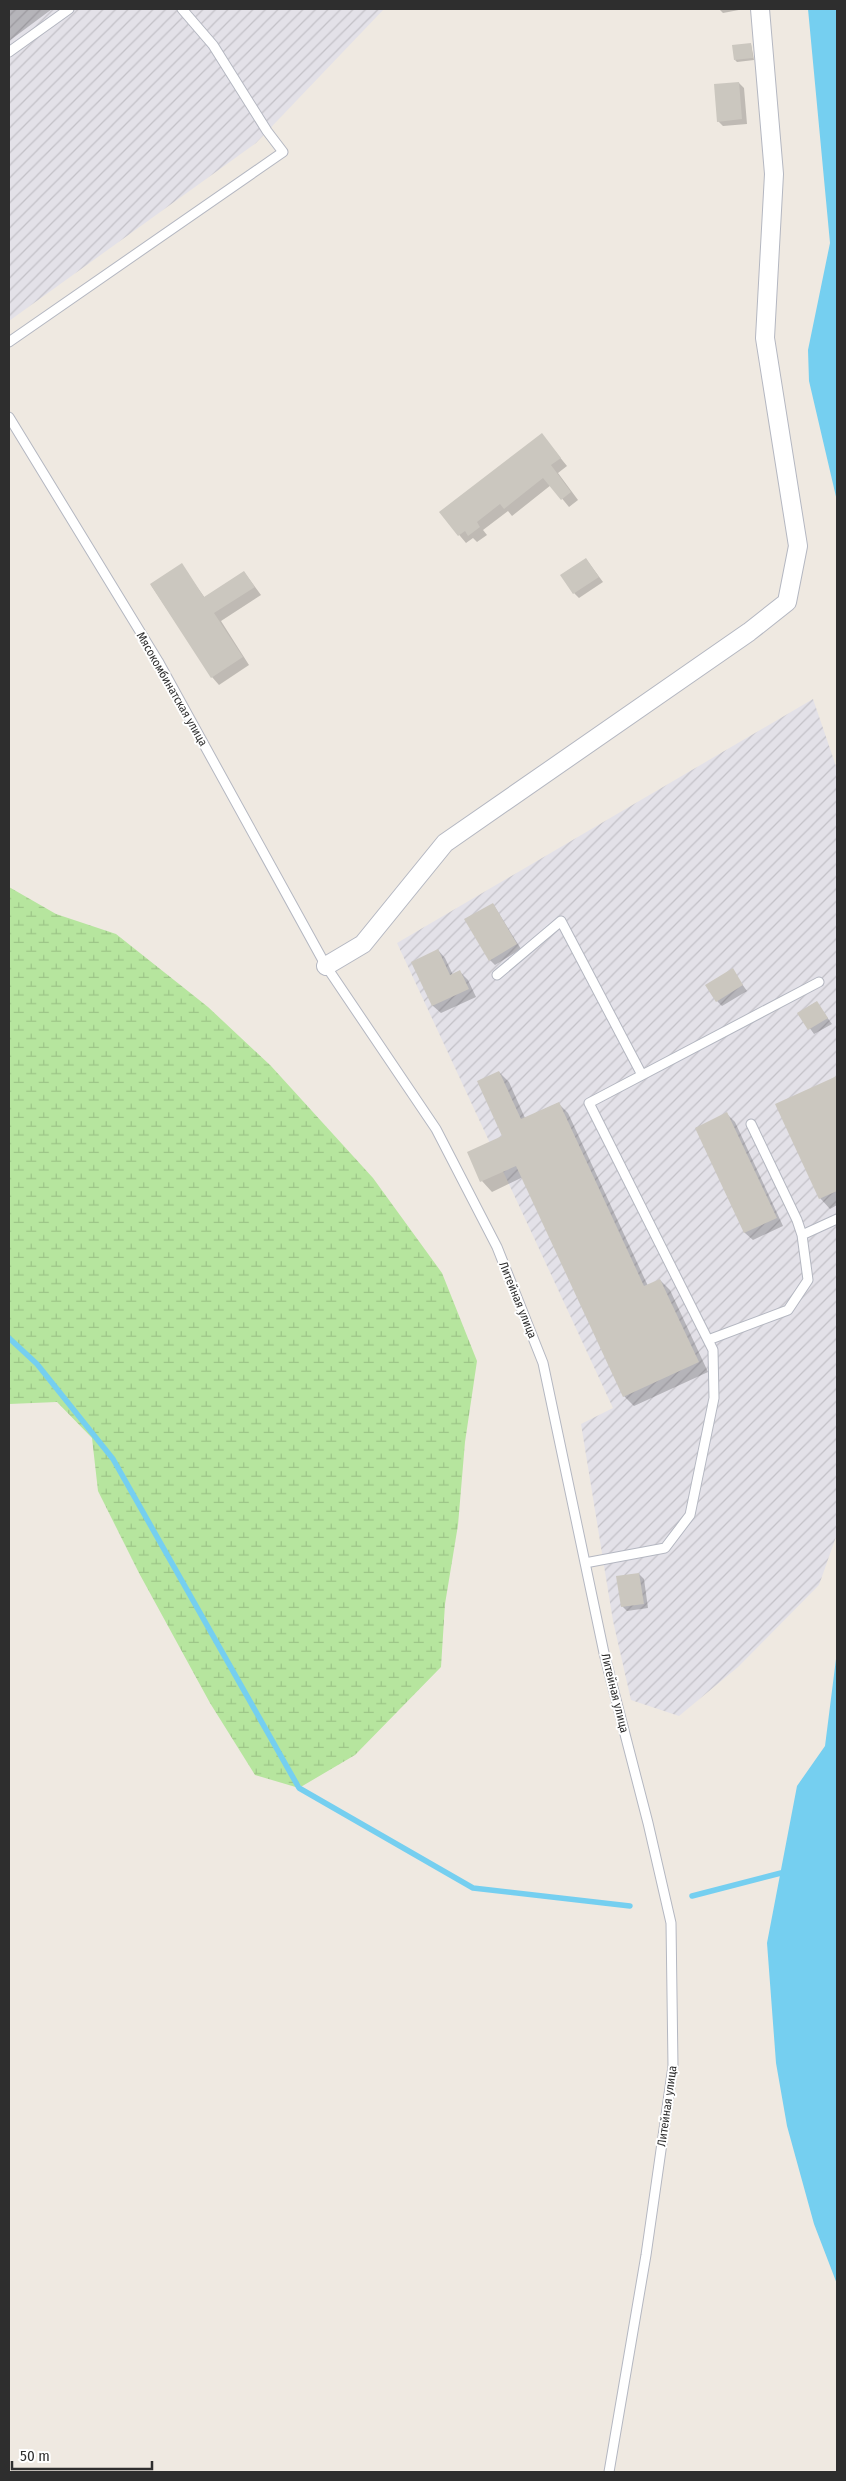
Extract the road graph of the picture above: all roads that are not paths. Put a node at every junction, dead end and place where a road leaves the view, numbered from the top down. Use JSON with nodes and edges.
{"nodes":[{"id":1,"x":69,"y":9,"type":"edge"},
{"id":2,"x":182,"y":9,"type":"edge"},
{"id":3,"x":760,"y":9,"type":"edge"},
{"id":4,"x":9,"y":52,"type":"edge"},
{"id":5,"x":9,"y":342,"type":"edge"},
{"id":6,"x":9,"y":416,"type":"edge"},
{"id":7,"x":326,"y":966,"type":"junction"},
{"id":8,"x":497,"y":975,"type":"dead end"},
{"id":9,"x":819,"y":982,"type":"dead end"},
{"id":10,"x":642,"y":1075,"type":"junction"},
{"id":11,"x":751,"y":1124,"type":"dead end"},
{"id":12,"x":837,"y":1219,"type":"edge"},
{"id":13,"x":802,"y":1235,"type":"junction"},
{"id":14,"x":708,"y":1340,"type":"junction"},
{"id":15,"x":585,"y":1563,"type":"junction"},
{"id":16,"x":609,"y":2472,"type":"edge"}],
"edges":[{"from":1,"to":4,"type":"lane"},
{"from":2,"to":5,"type":"lane"},
{"from":3,"to":7,"type":"street"},
{"from":6,"to":7,"type":"lane","name":"Мясокомбинатская улица"},
{"from":7,"to":15,"type":"lane","name":"Литейная улица"},
{"from":8,"to":10,"type":"lane"},
{"from":9,"to":10,"type":"lane"},
{"from":10,"to":14,"type":"lane"},
{"from":11,"to":13,"type":"lane"},
{"from":12,"to":13,"type":"lane"},
{"from":13,"to":14,"type":"lane"},
{"from":14,"to":15,"type":"lane"},
{"from":15,"to":16,"type":"lane","name":"Литейная улица"}]}
